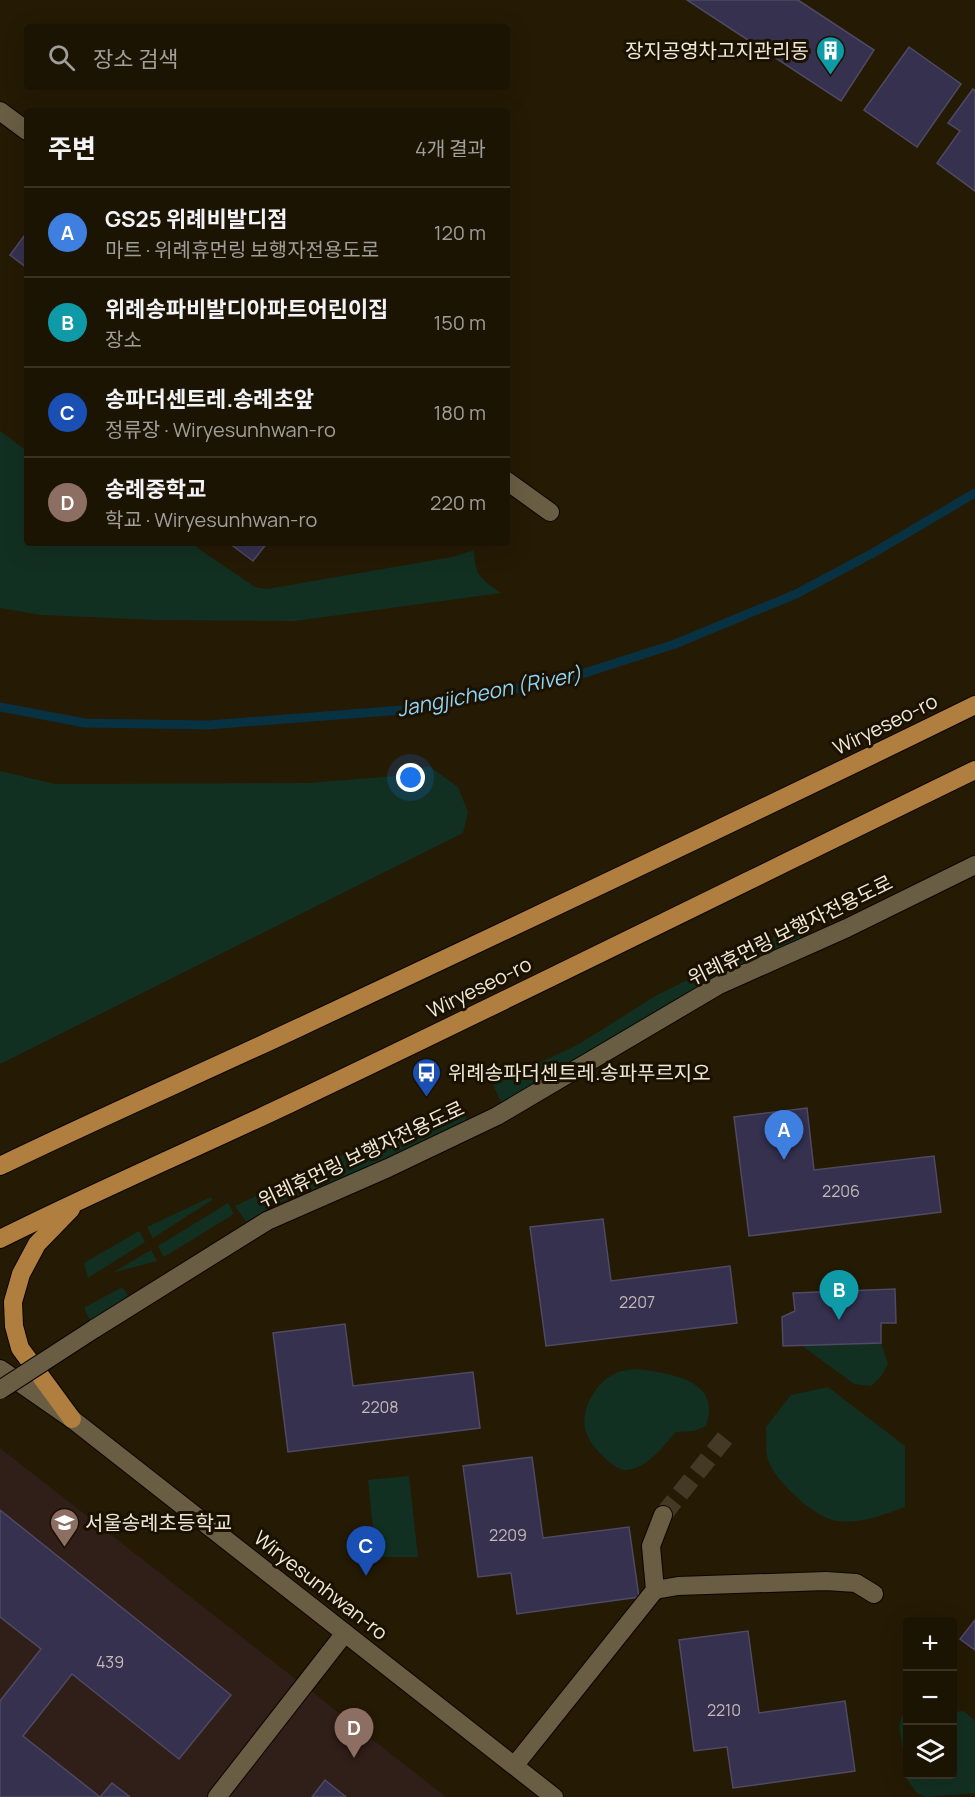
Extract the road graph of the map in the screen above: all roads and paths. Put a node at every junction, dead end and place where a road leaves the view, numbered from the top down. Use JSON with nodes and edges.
{"nodes":[{"id":1,"x":0,"y":111,"type":"edge"},
{"id":2,"x":24,"y":129,"type":"edge"},
{"id":3,"x":510,"y":483,"type":"edge"},
{"id":4,"x":550,"y":512,"type":"dead end"},
{"id":5,"x":975,"y":705,"type":"edge"},
{"id":6,"x":975,"y":770,"type":"edge"},
{"id":7,"x":975,"y":865,"type":"edge"},
{"id":8,"x":0,"y":1166,"type":"edge"},
{"id":9,"x":83,"y":1198,"type":"junction"},
{"id":10,"x":0,"y":1239,"type":"edge"},
{"id":11,"x":0,"y":1369,"type":"edge"},
{"id":12,"x":0,"y":1390,"type":"edge"},
{"id":13,"x":72,"y":1419,"type":"junction"},
{"id":14,"x":663,"y":1515,"type":"tunnel mouth"},
{"id":15,"x":655,"y":1590,"type":"junction"},
{"id":16,"x":874,"y":1594,"type":"dead end"},
{"id":17,"x":345,"y":1633,"type":"junction"},
{"id":18,"x":515,"y":1765,"type":"junction"},
{"id":19,"x":218,"y":1797,"type":"edge"},
{"id":20,"x":554,"y":1797,"type":"edge"}],
"edges":[{"from":1,"to":2,"type":"street"},
{"from":3,"to":4,"type":"street"},
{"from":5,"to":8,"type":"main road","name":"Wiryeseo-ro"},
{"from":6,"to":9,"type":"main road","name":"Wiryeseo-ro"},
{"from":7,"to":12,"type":"street","name":"위례휴먼링 보행자전용도로","bridge":true},
{"from":9,"to":10,"type":"main road","name":"Wiryeseo-ro"},
{"from":9,"to":13,"type":"main road"},
{"from":11,"to":13,"type":"street","name":"Wiryesunhwan-ro"},
{"from":13,"to":17,"type":"street","name":"Wiryesunhwan-ro"},
{"from":14,"to":15,"type":"street"},
{"from":15,"to":16,"type":"street"},
{"from":15,"to":18,"type":"street"},
{"from":17,"to":18,"type":"street","name":"Wiryesunhwan-ro"},
{"from":17,"to":19,"type":"street"},
{"from":18,"to":20,"type":"street","name":"Wiryesunhwan-ro"}]}
